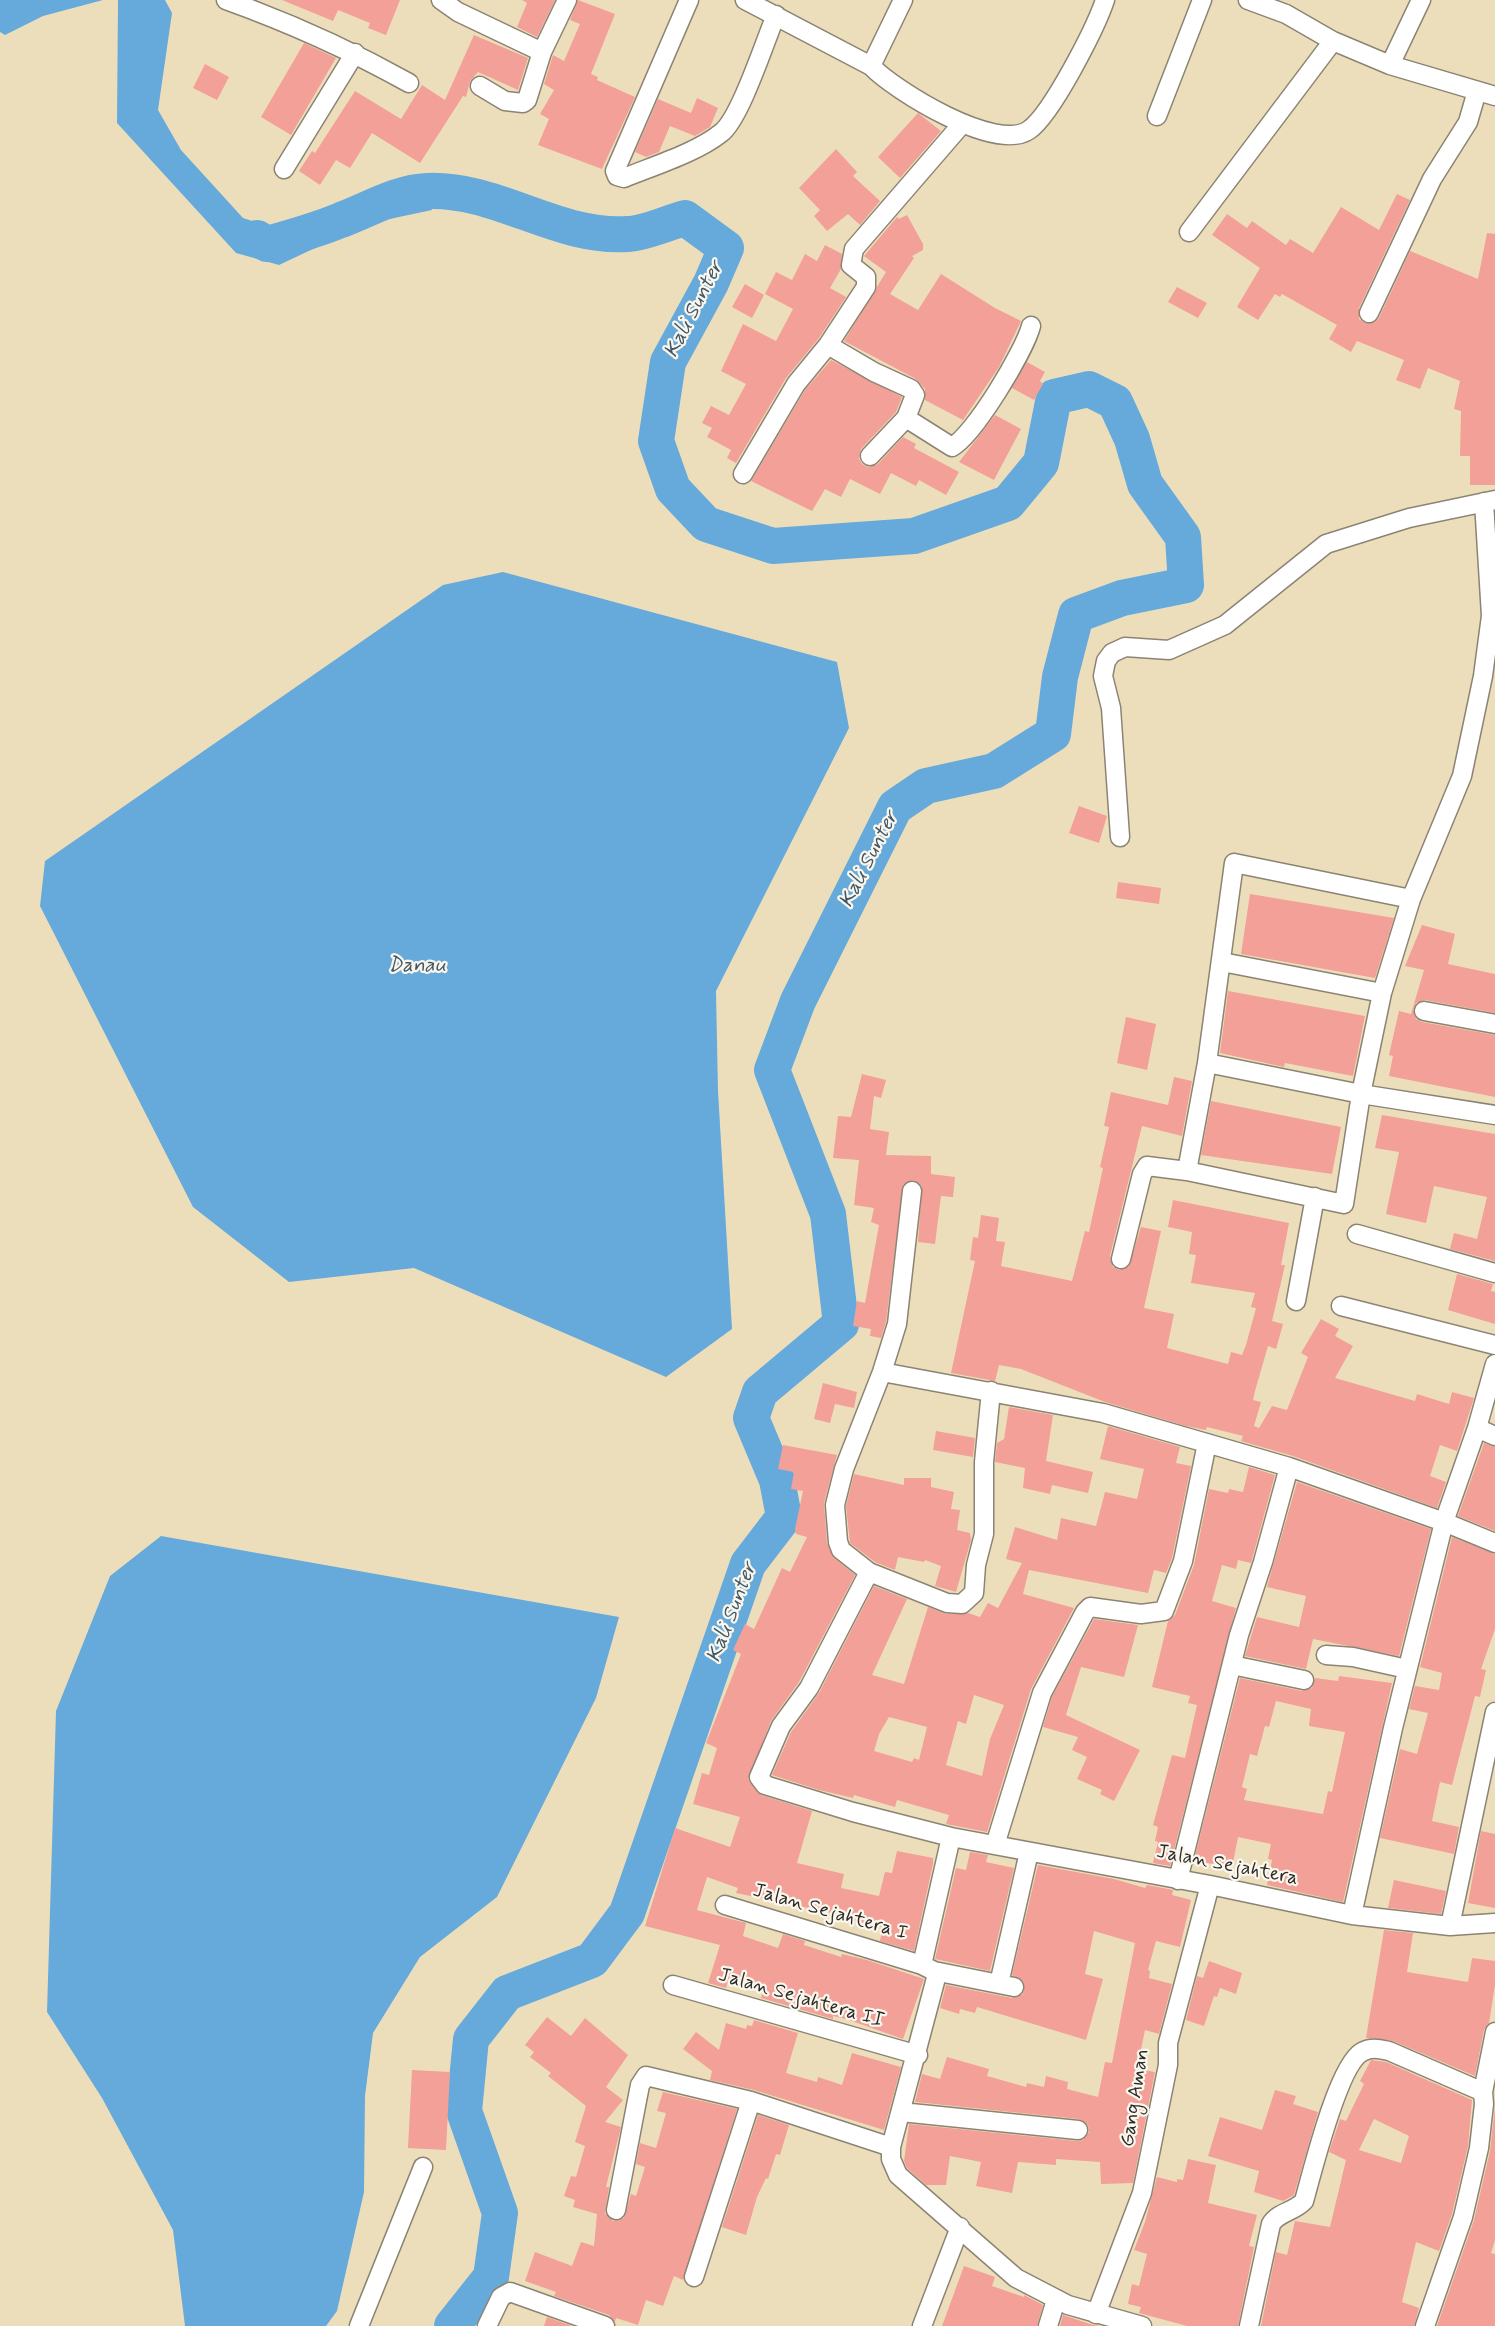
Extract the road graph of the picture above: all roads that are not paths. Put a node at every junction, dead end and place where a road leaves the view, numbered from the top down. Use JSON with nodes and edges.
{"nodes":[{"id":1,"x":226,"y":0,"type":"edge"},
{"id":2,"x":441,"y":0,"type":"edge"},
{"id":3,"x":567,"y":0,"type":"edge"},
{"id":4,"x":689,"y":0,"type":"edge"},
{"id":5,"x":745,"y":0,"type":"edge"},
{"id":6,"x":903,"y":0,"type":"edge"},
{"id":7,"x":1105,"y":0,"type":"edge"},
{"id":8,"x":1202,"y":0,"type":"edge"},
{"id":9,"x":1248,"y":0,"type":"edge"},
{"id":10,"x":1421,"y":0,"type":"edge"},
{"id":11,"x":273,"y":8,"type":"edge"},
{"id":12,"x":776,"y":15,"type":"junction"},
{"id":13,"x":1333,"y":41,"type":"junction"},
{"id":14,"x":542,"y":52,"type":"junction"},
{"id":15,"x":355,"y":53,"type":"junction"},
{"id":16,"x":1390,"y":65,"type":"junction"},
{"id":17,"x":871,"y":66,"type":"junction"},
{"id":18,"x":409,"y":83,"type":"dead end"},
{"id":19,"x":480,"y":86,"type":"dead end"},
{"id":20,"x":1486,"y":94,"type":"edge"},
{"id":21,"x":1157,"y":116,"type":"dead end"},
{"id":22,"x":962,"y":124,"type":"junction"},
{"id":23,"x":284,"y":169,"type":"dead end"},
{"id":24,"x":1188,"y":232,"type":"dead end"},
{"id":25,"x":1369,"y":314,"type":"dead end"},
{"id":26,"x":1031,"y":326,"type":"dead end"},
{"id":27,"x":828,"y":345,"type":"junction"},
{"id":28,"x":906,"y":418,"type":"junction"},
{"id":29,"x":870,"y":456,"type":"dead end"},
{"id":30,"x":743,"y":474,"type":"dead end"},
{"id":31,"x":1490,"y":501,"type":"edge"},
{"id":32,"x":1120,"y":837,"type":"dead end"},
{"id":33,"x":1411,"y":898,"type":"junction"},
{"id":34,"x":1222,"y":962,"type":"junction"},
{"id":35,"x":1382,"y":993,"type":"junction"},
{"id":36,"x":1424,"y":1011,"type":"dead end"},
{"id":37,"x":1495,"y":1024,"type":"edge"},
{"id":38,"x":1207,"y":1064,"type":"junction"},
{"id":39,"x":1361,"y":1094,"type":"junction"},
{"id":40,"x":1495,"y":1116,"type":"edge"},
{"id":41,"x":1187,"y":1171,"type":"junction"},
{"id":42,"x":912,"y":1191,"type":"dead end"},
{"id":43,"x":1315,"y":1197,"type":"junction"},
{"id":44,"x":1357,"y":1234,"type":"dead end"},
{"id":45,"x":1121,"y":1259,"type":"dead end"},
{"id":46,"x":1495,"y":1273,"type":"edge"},
{"id":47,"x":1296,"y":1300,"type":"dead end"},
{"id":48,"x":1341,"y":1306,"type":"dead end"},
{"id":49,"x":1495,"y":1345,"type":"edge"},
{"id":50,"x":1495,"y":1364,"type":"edge"},
{"id":51,"x":882,"y":1372,"type":"junction"},
{"id":52,"x":991,"y":1391,"type":"junction"},
{"id":53,"x":1477,"y":1428,"type":"junction"},
{"id":54,"x":1495,"y":1436,"type":"edge"},
{"id":55,"x":1207,"y":1443,"type":"junction"},
{"id":56,"x":1289,"y":1467,"type":"junction"},
{"id":57,"x":1444,"y":1522,"type":"junction"},
{"id":58,"x":1495,"y":1543,"type":"edge"},
{"id":59,"x":869,"y":1572,"type":"junction"},
{"id":60,"x":1326,"y":1655,"type":"dead end"},
{"id":61,"x":1232,"y":1665,"type":"junction"},
{"id":62,"x":1407,"y":1669,"type":"junction"},
{"id":63,"x":1304,"y":1680,"type":"dead end"},
{"id":64,"x":1495,"y":1712,"type":"edge"},
{"id":65,"x":951,"y":1837,"type":"junction"},
{"id":66,"x":995,"y":1845,"type":"junction"},
{"id":67,"x":1029,"y":1852,"type":"junction"},
{"id":68,"x":1178,"y":1880,"type":"junction"},
{"id":69,"x":1210,"y":1885,"type":"junction"},
{"id":70,"x":725,"y":1905,"type":"dead end"},
{"id":71,"x":1352,"y":1915,"type":"junction"},
{"id":72,"x":1495,"y":1923,"type":"edge"},
{"id":73,"x":1450,"y":1926,"type":"junction"},
{"id":74,"x":928,"y":1968,"type":"junction"},
{"id":75,"x":673,"y":1985,"type":"dead end"},
{"id":76,"x":1495,"y":2032,"type":"edge"},
{"id":77,"x":918,"y":2055,"type":"junction"},
{"id":78,"x":1483,"y":2092,"type":"junction"},
{"id":79,"x":751,"y":2101,"type":"junction"},
{"id":80,"x":901,"y":2112,"type":"junction"},
{"id":81,"x":1078,"y":2130,"type":"dead end"},
{"id":82,"x":891,"y":2147,"type":"junction"},
{"id":83,"x":1487,"y":2150,"type":"edge"},
{"id":84,"x":423,"y":2167,"type":"dead end"},
{"id":85,"x":616,"y":2210,"type":"dead end"},
{"id":86,"x":960,"y":2227,"type":"junction"},
{"id":87,"x":694,"y":2277,"type":"dead end"},
{"id":88,"x":1056,"y":2300,"type":"junction"},
{"id":89,"x":1096,"y":2314,"type":"junction"},
{"id":90,"x":359,"y":2326,"type":"edge"},
{"id":91,"x":487,"y":2326,"type":"edge"},
{"id":92,"x":605,"y":2326,"type":"edge"},
{"id":93,"x":922,"y":2326,"type":"edge"},
{"id":94,"x":1048,"y":2326,"type":"edge"},
{"id":95,"x":1142,"y":2326,"type":"edge"},
{"id":96,"x":1250,"y":2326,"type":"edge"},
{"id":97,"x":1425,"y":2326,"type":"edge"}],
"edges":[{"from":1,"to":11,"type":"street"},
{"from":2,"to":14,"type":"street"},
{"from":3,"to":14,"type":"street"},
{"from":4,"to":12,"type":"street"},
{"from":5,"to":12,"type":"street"},
{"from":6,"to":17,"type":"street"},
{"from":7,"to":22,"type":"street"},
{"from":8,"to":21,"type":"street"},
{"from":9,"to":13,"type":"street"},
{"from":10,"to":16,"type":"street"},
{"from":11,"to":15,"type":"street"},
{"from":12,"to":17,"type":"street"},
{"from":13,"to":16,"type":"street"},
{"from":13,"to":24,"type":"street"},
{"from":14,"to":19,"type":"street"},
{"from":15,"to":18,"type":"street"},
{"from":15,"to":23,"type":"street"},
{"from":16,"to":20,"type":"street"},
{"from":17,"to":22,"type":"street"},
{"from":20,"to":25,"type":"street"},
{"from":22,"to":27,"type":"street"},
{"from":26,"to":28,"type":"street"},
{"from":27,"to":28,"type":"street"},
{"from":27,"to":30,"type":"street"},
{"from":28,"to":29,"type":"street"},
{"from":31,"to":32,"type":"street"},
{"from":31,"to":33,"type":"street"},
{"from":33,"to":34,"type":"street"},
{"from":33,"to":35,"type":"street"},
{"from":34,"to":35,"type":"street"},
{"from":34,"to":38,"type":"street"},
{"from":35,"to":39,"type":"street"},
{"from":36,"to":37,"type":"street"},
{"from":38,"to":39,"type":"street"},
{"from":38,"to":41,"type":"street"},
{"from":39,"to":40,"type":"street"},
{"from":39,"to":43,"type":"street"},
{"from":41,"to":43,"type":"street"},
{"from":41,"to":45,"type":"street"},
{"from":42,"to":51,"type":"street"},
{"from":43,"to":47,"type":"street"},
{"from":44,"to":46,"type":"street"},
{"from":48,"to":49,"type":"street"},
{"from":50,"to":53,"type":"street"},
{"from":51,"to":52,"type":"street"},
{"from":51,"to":59,"type":"street"},
{"from":52,"to":55,"type":"street"},
{"from":52,"to":59,"type":"street"},
{"from":53,"to":54,"type":"street"},
{"from":53,"to":57,"type":"street"},
{"from":55,"to":56,"type":"street"},
{"from":55,"to":66,"type":"street"},
{"from":56,"to":57,"type":"street"},
{"from":56,"to":61,"type":"street"},
{"from":57,"to":58,"type":"street"},
{"from":57,"to":62,"type":"street"},
{"from":59,"to":65,"type":"street","name":"Jalan Sejahtera"},
{"from":60,"to":62,"type":"street"},
{"from":61,"to":63,"type":"street"},
{"from":61,"to":68,"type":"street"},
{"from":62,"to":71,"type":"street"},
{"from":64,"to":73,"type":"street"},
{"from":65,"to":66,"type":"street","name":"Jalan Sejahtera"},
{"from":65,"to":74,"type":"street"},
{"from":66,"to":67,"type":"street","name":"Jalan Sejahtera"},
{"from":67,"to":68,"type":"street","name":"Jalan Sejahtera"},
{"from":67,"to":74,"type":"street","name":"Jalan Sejahtera I"},
{"from":68,"to":69,"type":"street","name":"Jalan Sejahtera"},
{"from":69,"to":71,"type":"street","name":"Jalan Sejahtera"},
{"from":69,"to":89,"type":"street","name":"Gang Aman"},
{"from":70,"to":74,"type":"street","name":"Jalan Sejahtera I"},
{"from":71,"to":73,"type":"street","name":"Jalan Sejahtera"},
{"from":72,"to":73,"type":"street","name":"Jalan Sejahtera"},
{"from":74,"to":77,"type":"street"},
{"from":75,"to":77,"type":"street","name":"Jalan Sejahtera II"},
{"from":76,"to":78,"type":"street"},
{"from":77,"to":80,"type":"street"},
{"from":78,"to":83,"type":"street"},
{"from":78,"to":96,"type":"street"},
{"from":79,"to":82,"type":"street"},
{"from":79,"to":85,"type":"street"},
{"from":79,"to":87,"type":"street"},
{"from":80,"to":81,"type":"street"},
{"from":80,"to":82,"type":"street"},
{"from":82,"to":86,"type":"street"},
{"from":83,"to":97,"type":"street"},
{"from":84,"to":90,"type":"street"},
{"from":86,"to":88,"type":"street"},
{"from":86,"to":93,"type":"street"},
{"from":88,"to":89,"type":"street"},
{"from":88,"to":94,"type":"street"},
{"from":89,"to":95,"type":"street"},
{"from":91,"to":92,"type":"street"}]}
